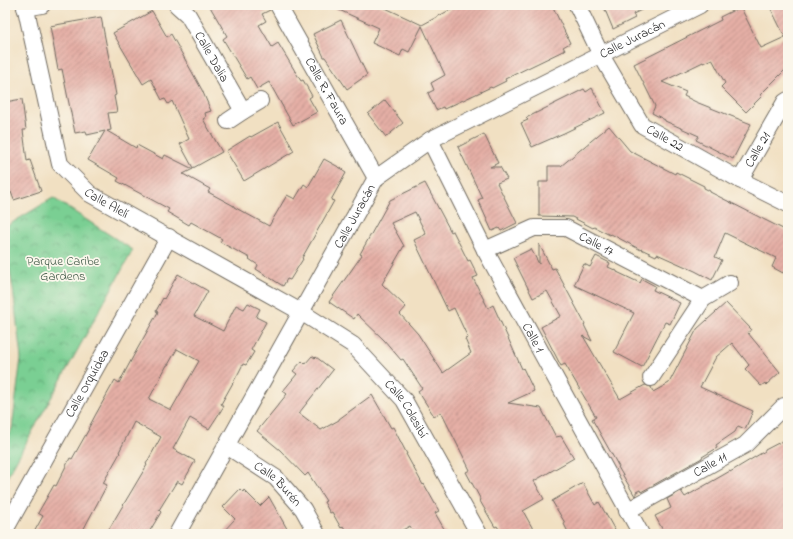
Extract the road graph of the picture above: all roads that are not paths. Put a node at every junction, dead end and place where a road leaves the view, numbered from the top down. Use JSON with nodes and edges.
{"nodes":[{"id":1,"x":42,"y":5,"type":"edge"},
{"id":2,"x":177,"y":5,"type":"edge"},
{"id":3,"x":278,"y":5,"type":"edge"},
{"id":4,"x":577,"y":5,"type":"edge"},
{"id":5,"x":700,"y":5,"type":"edge"},
{"id":6,"x":25,"y":7,"type":"edge"},
{"id":7,"x":601,"y":54,"type":"junction"},
{"id":8,"x":788,"y":100,"type":"edge"},
{"id":9,"x":260,"y":101,"type":"dead end"},
{"id":10,"x":243,"y":111,"type":"junction"},
{"id":11,"x":228,"y":121,"type":"dead end"},
{"id":12,"x":430,"y":140,"type":"junction"},
{"id":13,"x":376,"y":178,"type":"junction"},
{"id":14,"x":740,"y":180,"type":"junction"},
{"id":15,"x":788,"y":204,"type":"edge"},
{"id":16,"x":169,"y":237,"type":"junction"},
{"id":17,"x":486,"y":250,"type":"junction"},
{"id":18,"x":730,"y":283,"type":"dead end"},
{"id":19,"x":703,"y":299,"type":"junction"},
{"id":20,"x":301,"y":312,"type":"junction"},
{"id":21,"x":651,"y":378,"type":"dead end"},
{"id":22,"x":784,"y":406,"type":"dead end"},
{"id":23,"x":225,"y":447,"type":"junction"},
{"id":24,"x":627,"y":511,"type":"junction"},
{"id":25,"x":5,"y":530,"type":"edge"},
{"id":26,"x":177,"y":534,"type":"edge"},
{"id":27,"x":317,"y":534,"type":"edge"},
{"id":28,"x":479,"y":534,"type":"edge"},
{"id":29,"x":641,"y":534,"type":"edge"}],
"edges":[{"from":1,"to":6,"type":"street"},
{"from":2,"to":10,"type":"street","name":"Calle Dalia"},
{"from":3,"to":13,"type":"street","name":"Calle R. Faura"},
{"from":4,"to":7,"type":"street","name":"Calle 22"},
{"from":5,"to":7,"type":"street","name":"Calle Juracán"},
{"from":6,"to":16,"type":"street","name":"Calle Alelí"},
{"from":7,"to":12,"type":"street","name":"Calle Juracán"},
{"from":7,"to":14,"type":"street","name":"Calle 22"},
{"from":8,"to":14,"type":"street","name":"Calle 21"},
{"from":9,"to":10,"type":"street"},
{"from":10,"to":11,"type":"street"},
{"from":12,"to":13,"type":"street","name":"Calle Juracán"},
{"from":12,"to":17,"type":"street","name":"Calle 1"},
{"from":13,"to":20,"type":"street","name":"Calle Juracán"},
{"from":14,"to":15,"type":"street","name":"Calle 22"},
{"from":16,"to":20,"type":"street","name":"Calle Alelí"},
{"from":16,"to":25,"type":"street","name":"Calle Orquídea"},
{"from":17,"to":19,"type":"street","name":"Calle 17"},
{"from":17,"to":24,"type":"street","name":"Calle 1"},
{"from":18,"to":19,"type":"street"},
{"from":19,"to":21,"type":"street"},
{"from":20,"to":23,"type":"street","name":"Calle Juracán"},
{"from":20,"to":28,"type":"street","name":"Calle Colesibí"},
{"from":22,"to":24,"type":"street","name":"Calle 11"},
{"from":23,"to":26,"type":"street","name":"Calle Juracán"},
{"from":23,"to":27,"type":"street","name":"Calle Burén"},
{"from":24,"to":29,"type":"street","name":"Calle 1"}]}
